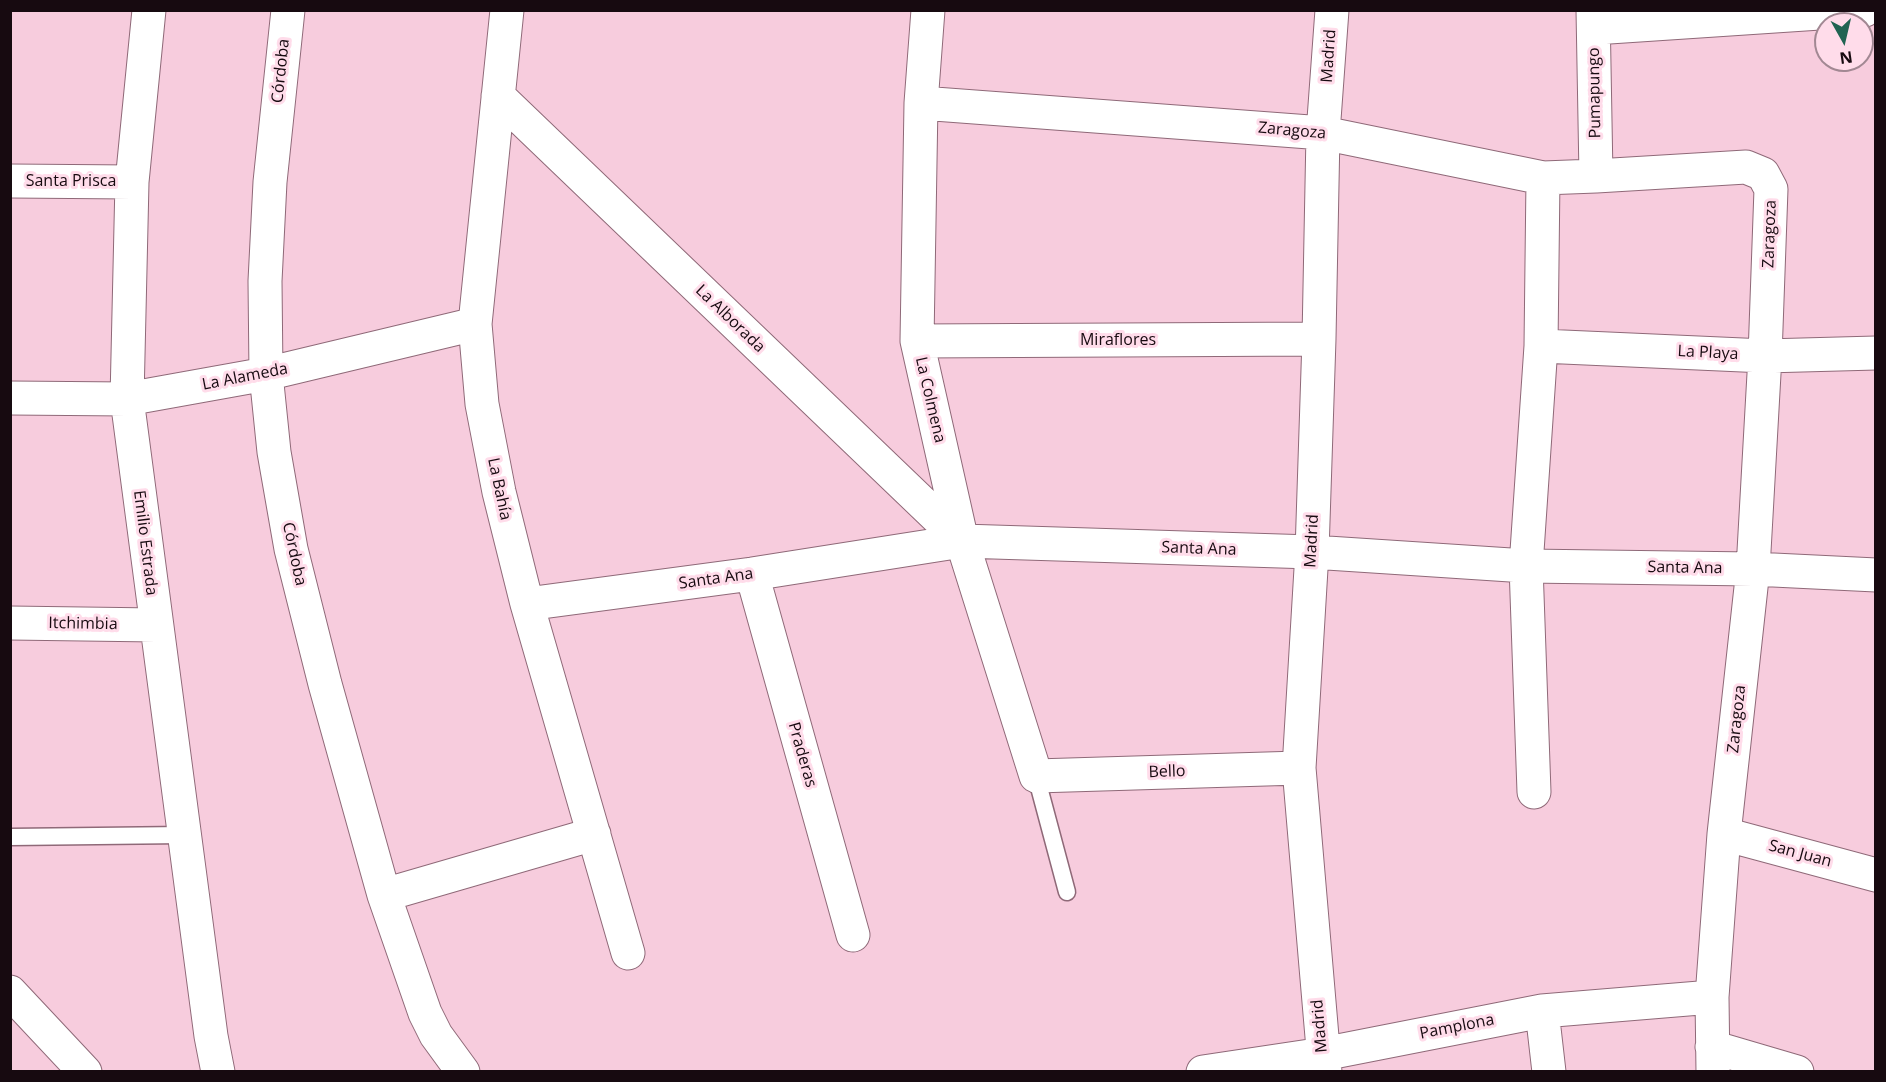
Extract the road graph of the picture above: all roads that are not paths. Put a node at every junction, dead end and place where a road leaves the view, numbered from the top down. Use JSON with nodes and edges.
{"nodes":[{"id":1,"x":149,"y":10,"type":"edge"},
{"id":2,"x":288,"y":10,"type":"edge"},
{"id":3,"x":507,"y":10,"type":"edge"},
{"id":4,"x":928,"y":10,"type":"edge"},
{"id":5,"x":1332,"y":10,"type":"edge"},
{"id":6,"x":1865,"y":10,"type":"edge"},
{"id":7,"x":1594,"y":19,"type":"edge"},
{"id":8,"x":498,"y":96,"type":"junction"},
{"id":9,"x":921,"y":103,"type":"junction"},
{"id":10,"x":1323,"y":133,"type":"junction"},
{"id":11,"x":1596,"y":176,"type":"junction"},
{"id":12,"x":1543,"y":178,"type":"junction"},
{"id":13,"x":10,"y":181,"type":"edge"},
{"id":14,"x":132,"y":182,"type":"junction"},
{"id":15,"x":475,"y":324,"type":"junction"},
{"id":16,"x":1319,"y":339,"type":"junction"},
{"id":17,"x":917,"y":341,"type":"junction"},
{"id":18,"x":1541,"y":346,"type":"junction"},
{"id":19,"x":1875,"y":353,"type":"edge"},
{"id":20,"x":1765,"y":356,"type":"junction"},
{"id":21,"x":266,"y":374,"type":"junction"},
{"id":22,"x":10,"y":398,"type":"edge"},
{"id":23,"x":127,"y":399,"type":"junction"},
{"id":24,"x":962,"y":541,"type":"junction"},
{"id":25,"x":1312,"y":552,"type":"junction"},
{"id":26,"x":1526,"y":566,"type":"junction"},
{"id":27,"x":1753,"y":569,"type":"junction"},
{"id":28,"x":752,"y":574,"type":"junction"},
{"id":29,"x":1875,"y":575,"type":"edge"},
{"id":30,"x":527,"y":604,"type":"junction"},
{"id":31,"x":10,"y":623,"type":"edge"},
{"id":32,"x":156,"y":625,"type":"junction"},
{"id":33,"x":1299,"y":768,"type":"junction"},
{"id":34,"x":1036,"y":776,"type":"junction"},
{"id":35,"x":1534,"y":792,"type":"dead end"},
{"id":36,"x":594,"y":834,"type":"junction"},
{"id":37,"x":1724,"y":834,"type":"junction"},
{"id":38,"x":184,"y":835,"type":"junction"},
{"id":39,"x":10,"y":837,"type":"edge"},
{"id":40,"x":1875,"y":874,"type":"edge"},
{"id":41,"x":1067,"y":892,"type":"dead end"},
{"id":42,"x":384,"y":895,"type":"junction"},
{"id":43,"x":852,"y":935,"type":"dead end"},
{"id":44,"x":628,"y":953,"type":"dead end"},
{"id":45,"x":10,"y":992,"type":"edge"},
{"id":46,"x":1712,"y":997,"type":"junction"},
{"id":47,"x":1542,"y":1011,"type":"junction"},
{"id":48,"x":1713,"y":1059,"type":"edge"},
{"id":49,"x":1324,"y":1063,"type":"edge"},
{"id":50,"x":85,"y":1071,"type":"edge"},
{"id":51,"x":218,"y":1071,"type":"edge"},
{"id":52,"x":463,"y":1071,"type":"edge"},
{"id":53,"x":1203,"y":1071,"type":"edge"},
{"id":54,"x":1549,"y":1071,"type":"edge"},
{"id":55,"x":1797,"y":1071,"type":"edge"}],
"edges":[{"from":1,"to":14,"type":"street","name":"Emilio Estrada"},
{"from":2,"to":21,"type":"street","name":"Córdoba"},
{"from":3,"to":8,"type":"street","name":"La Bahía"},
{"from":4,"to":9,"type":"street","name":"La Colmena"},
{"from":5,"to":10,"type":"street","name":"Madrid"},
{"from":6,"to":7,"type":"street"},
{"from":7,"to":11,"type":"street","name":"Pumapungo"},
{"from":8,"to":15,"type":"street","name":"La Bahía"},
{"from":8,"to":24,"type":"street","name":"La Alborada"},
{"from":9,"to":10,"type":"street","name":"Zaragoza"},
{"from":9,"to":17,"type":"street","name":"La Colmena"},
{"from":10,"to":12,"type":"street","name":"Zaragoza"},
{"from":10,"to":16,"type":"street","name":"Madrid"},
{"from":11,"to":12,"type":"street","name":"Zaragoza"},
{"from":11,"to":20,"type":"street","name":"Zaragoza"},
{"from":12,"to":18,"type":"street"},
{"from":13,"to":14,"type":"street","name":"Santa Prisca"},
{"from":14,"to":23,"type":"street","name":"Emilio Estrada"},
{"from":15,"to":21,"type":"street","name":"La Alameda"},
{"from":15,"to":30,"type":"street","name":"La Bahía"},
{"from":16,"to":17,"type":"street","name":"Miraflores"},
{"from":16,"to":25,"type":"street","name":"Madrid"},
{"from":17,"to":24,"type":"street","name":"La Colmena"},
{"from":18,"to":20,"type":"street","name":"La Playa"},
{"from":18,"to":26,"type":"street"},
{"from":19,"to":20,"type":"street","name":"La Playa"},
{"from":20,"to":27,"type":"street","name":"Zaragoza"},
{"from":21,"to":23,"type":"street","name":"La Alameda"},
{"from":21,"to":42,"type":"street","name":"Córdoba"},
{"from":22,"to":23,"type":"street","name":"La Alameda"},
{"from":23,"to":32,"type":"street","name":"Emilio Estrada"},
{"from":24,"to":25,"type":"street","name":"Santa Ana"},
{"from":24,"to":28,"type":"street","name":"Santa Ana"},
{"from":24,"to":34,"type":"street","name":"La Colmena"},
{"from":25,"to":26,"type":"street","name":"Santa Ana"},
{"from":25,"to":33,"type":"street","name":"Madrid"},
{"from":26,"to":27,"type":"street","name":"Santa Ana"},
{"from":26,"to":35,"type":"street"},
{"from":27,"to":29,"type":"street","name":"Santa Ana"},
{"from":27,"to":37,"type":"street","name":"Zaragoza"},
{"from":28,"to":30,"type":"street","name":"Santa Ana"},
{"from":28,"to":43,"type":"street","name":"Praderas"},
{"from":30,"to":36,"type":"street","name":"La Bahía"},
{"from":31,"to":32,"type":"street","name":"Itchimbia"},
{"from":32,"to":38,"type":"street","name":"Emilio Estrada"},
{"from":33,"to":34,"type":"street","name":"Bello"},
{"from":33,"to":49,"type":"street","name":"Madrid"},
{"from":34,"to":41,"type":"lane"},
{"from":36,"to":42,"type":"street"},
{"from":36,"to":44,"type":"street","name":"La Bahía"},
{"from":37,"to":40,"type":"street","name":"San Juan"},
{"from":37,"to":46,"type":"street","name":"Zaragoza"},
{"from":38,"to":39,"type":"lane"},
{"from":38,"to":51,"type":"street","name":"Emilio Estrada"},
{"from":42,"to":52,"type":"street","name":"Córdoba"},
{"from":45,"to":50,"type":"street"},
{"from":46,"to":47,"type":"street","name":"Pamplona"},
{"from":46,"to":48,"type":"street","name":"Zaragoza"},
{"from":47,"to":49,"type":"street","name":"Pamplona"},
{"from":47,"to":54,"type":"street"},
{"from":48,"to":55,"type":"street"},
{"from":49,"to":53,"type":"street","name":"Pamplona"}]}
